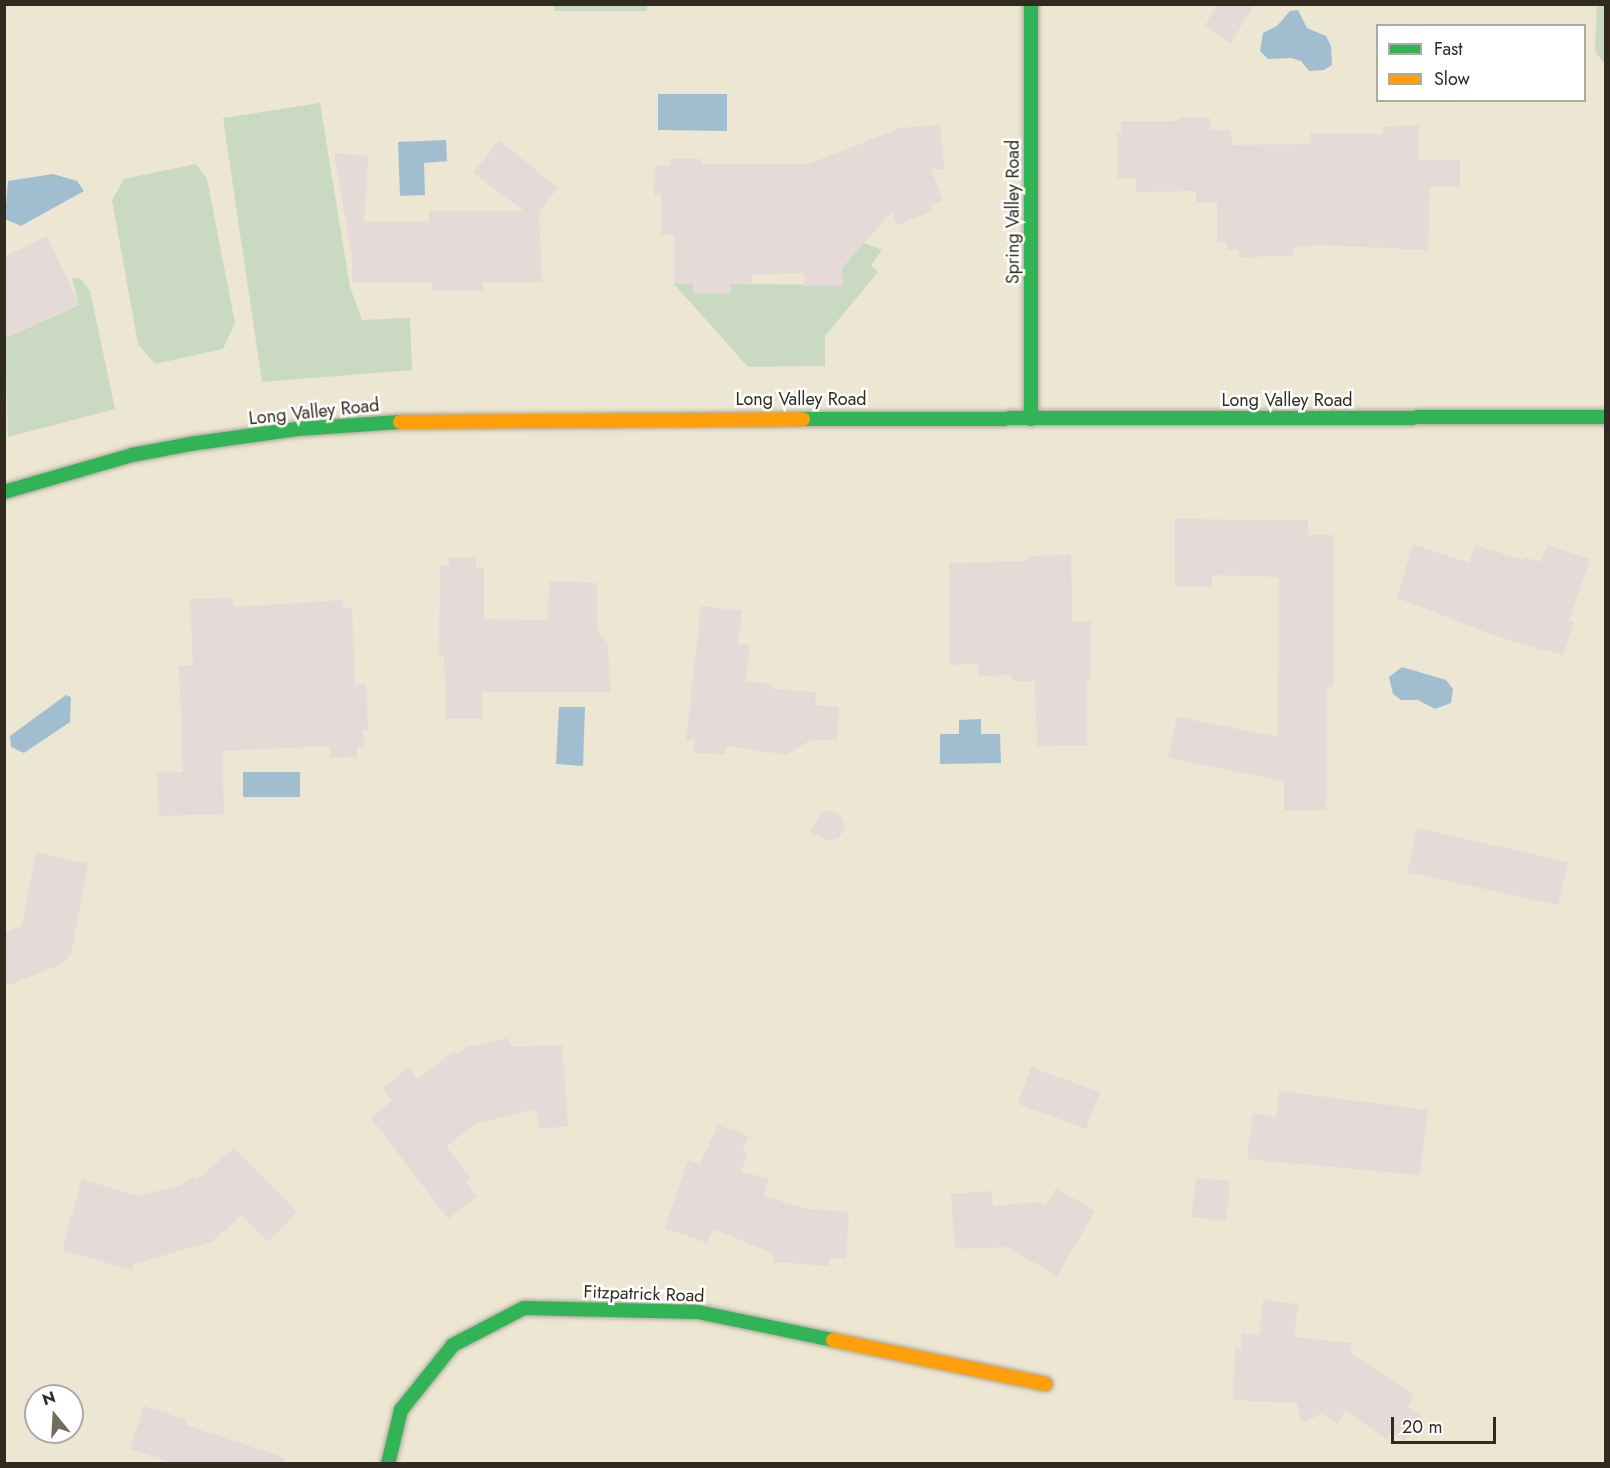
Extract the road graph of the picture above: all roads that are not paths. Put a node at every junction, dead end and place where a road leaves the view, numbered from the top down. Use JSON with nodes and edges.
{"nodes":[{"id":1,"x":1031,"y":4,"type":"edge"},
{"id":2,"x":1605,"y":417,"type":"edge"},
{"id":3,"x":1031,"y":418,"type":"junction"},
{"id":4,"x":4,"y":492,"type":"edge"},
{"id":5,"x":1045,"y":1384,"type":"dead end"},
{"id":6,"x":388,"y":1464,"type":"edge"}],
"edges":[{"from":1,"to":3,"type":"street","name":"Spring Valley Road"},
{"from":2,"to":3,"type":"street","name":"Long Valley Road"},
{"from":3,"to":4,"type":"street","name":"Long Valley Road"},
{"from":5,"to":6,"type":"street","name":"Fitzpatrick Road"}]}
